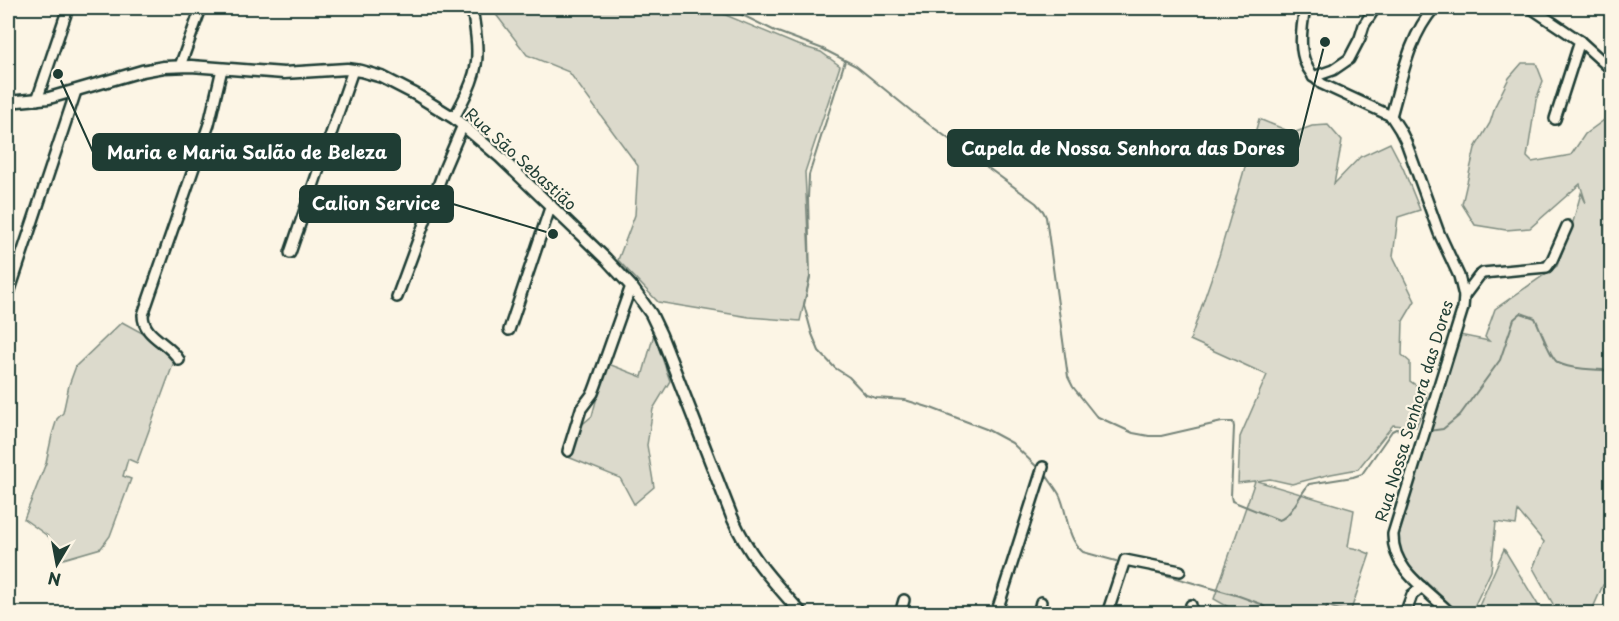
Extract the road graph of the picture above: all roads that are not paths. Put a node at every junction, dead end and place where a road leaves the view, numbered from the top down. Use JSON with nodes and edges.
{"nodes":[{"id":1,"x":68,"y":8,"type":"edge"},
{"id":2,"x":201,"y":8,"type":"edge"},
{"id":3,"x":472,"y":8,"type":"edge"},
{"id":4,"x":1305,"y":8,"type":"edge"},
{"id":5,"x":1375,"y":8,"type":"edge"},
{"id":6,"x":1434,"y":8,"type":"edge"},
{"id":7,"x":1531,"y":8,"type":"edge"},
{"id":8,"x":1580,"y":41,"type":"junction"},
{"id":9,"x":180,"y":66,"type":"junction"},
{"id":10,"x":222,"y":69,"type":"junction"},
{"id":11,"x":353,"y":70,"type":"junction"},
{"id":12,"x":1611,"y":70,"type":"edge"},
{"id":13,"x":1313,"y":77,"type":"junction"},
{"id":14,"x":76,"y":91,"type":"junction"},
{"id":15,"x":37,"y":100,"type":"junction"},
{"id":16,"x":8,"y":102,"type":"edge"},
{"id":17,"x":1391,"y":116,"type":"junction"},
{"id":18,"x":1555,"y":119,"type":"dead end"},
{"id":19,"x":458,"y":122,"type":"junction"},
{"id":20,"x":549,"y":203,"type":"junction"},
{"id":21,"x":1567,"y":226,"type":"dead end"},
{"id":22,"x":290,"y":253,"type":"dead end"},
{"id":23,"x":522,"y":276,"type":"dead end"},
{"id":24,"x":631,"y":286,"type":"junction"},
{"id":25,"x":8,"y":296,"type":"edge"},
{"id":26,"x":1464,"y":296,"type":"junction"},
{"id":27,"x":397,"y":297,"type":"dead end"},
{"id":28,"x":509,"y":330,"type":"dead end"},
{"id":29,"x":179,"y":360,"type":"dead end"},
{"id":30,"x":568,"y":451,"type":"dead end"},
{"id":31,"x":1043,"y":468,"type":"dead end"},
{"id":32,"x":1180,"y":571,"type":"dead end"},
{"id":33,"x":1422,"y":587,"type":"junction"},
{"id":34,"x":904,"y":600,"type":"dead end"},
{"id":35,"x":1041,"y":602,"type":"dead end"},
{"id":36,"x":802,"y":614,"type":"edge"},
{"id":37,"x":900,"y":614,"type":"edge"},
{"id":38,"x":996,"y":614,"type":"edge"},
{"id":39,"x":1038,"y":614,"type":"edge"},
{"id":40,"x":1107,"y":614,"type":"edge"},
{"id":41,"x":1405,"y":614,"type":"edge"},
{"id":42,"x":1451,"y":614,"type":"edge"}],
"edges":[{"from":1,"to":15,"type":"street"},
{"from":2,"to":9,"type":"street"},
{"from":3,"to":19,"type":"street"},
{"from":4,"to":13,"type":"street"},
{"from":5,"to":13,"type":"street"},
{"from":6,"to":17,"type":"street"},
{"from":7,"to":8,"type":"street"},
{"from":8,"to":12,"type":"street"},
{"from":8,"to":18,"type":"street"},
{"from":9,"to":10,"type":"main road","name":"Rua São Sebastião"},
{"from":9,"to":14,"type":"main road","name":"Rua São Sebastião"},
{"from":10,"to":11,"type":"main road","name":"Rua São Sebastião"},
{"from":10,"to":29,"type":"street"},
{"from":11,"to":19,"type":"main road","name":"Rua São Sebastião"},
{"from":11,"to":22,"type":"street"},
{"from":13,"to":17,"type":"street"},
{"from":14,"to":15,"type":"main road","name":"Rua São Sebastião"},
{"from":14,"to":25,"type":"street"},
{"from":15,"to":16,"type":"main road","name":"Rua São Sebastião"},
{"from":17,"to":26,"type":"street","name":"Rua Nossa Senhora das Dores"},
{"from":19,"to":20,"type":"main road","name":"Rua São Sebastião"},
{"from":19,"to":27,"type":"street"},
{"from":20,"to":23,"type":"street"},
{"from":20,"to":24,"type":"main road","name":"Rua São Sebastião"},
{"from":20,"to":28,"type":"street"},
{"from":21,"to":26,"type":"street"},
{"from":24,"to":30,"type":"street"},
{"from":24,"to":36,"type":"main road","name":"Rua São Sebastião"},
{"from":26,"to":33,"type":"street","name":"Rua Nossa Senhora das Dores"},
{"from":31,"to":38,"type":"street"},
{"from":32,"to":40,"type":"street"},
{"from":33,"to":41,"type":"street"},
{"from":33,"to":42,"type":"street","name":"Rua Nossa Senhora das Dores"},
{"from":34,"to":37,"type":"street"},
{"from":35,"to":39,"type":"street"}]}
